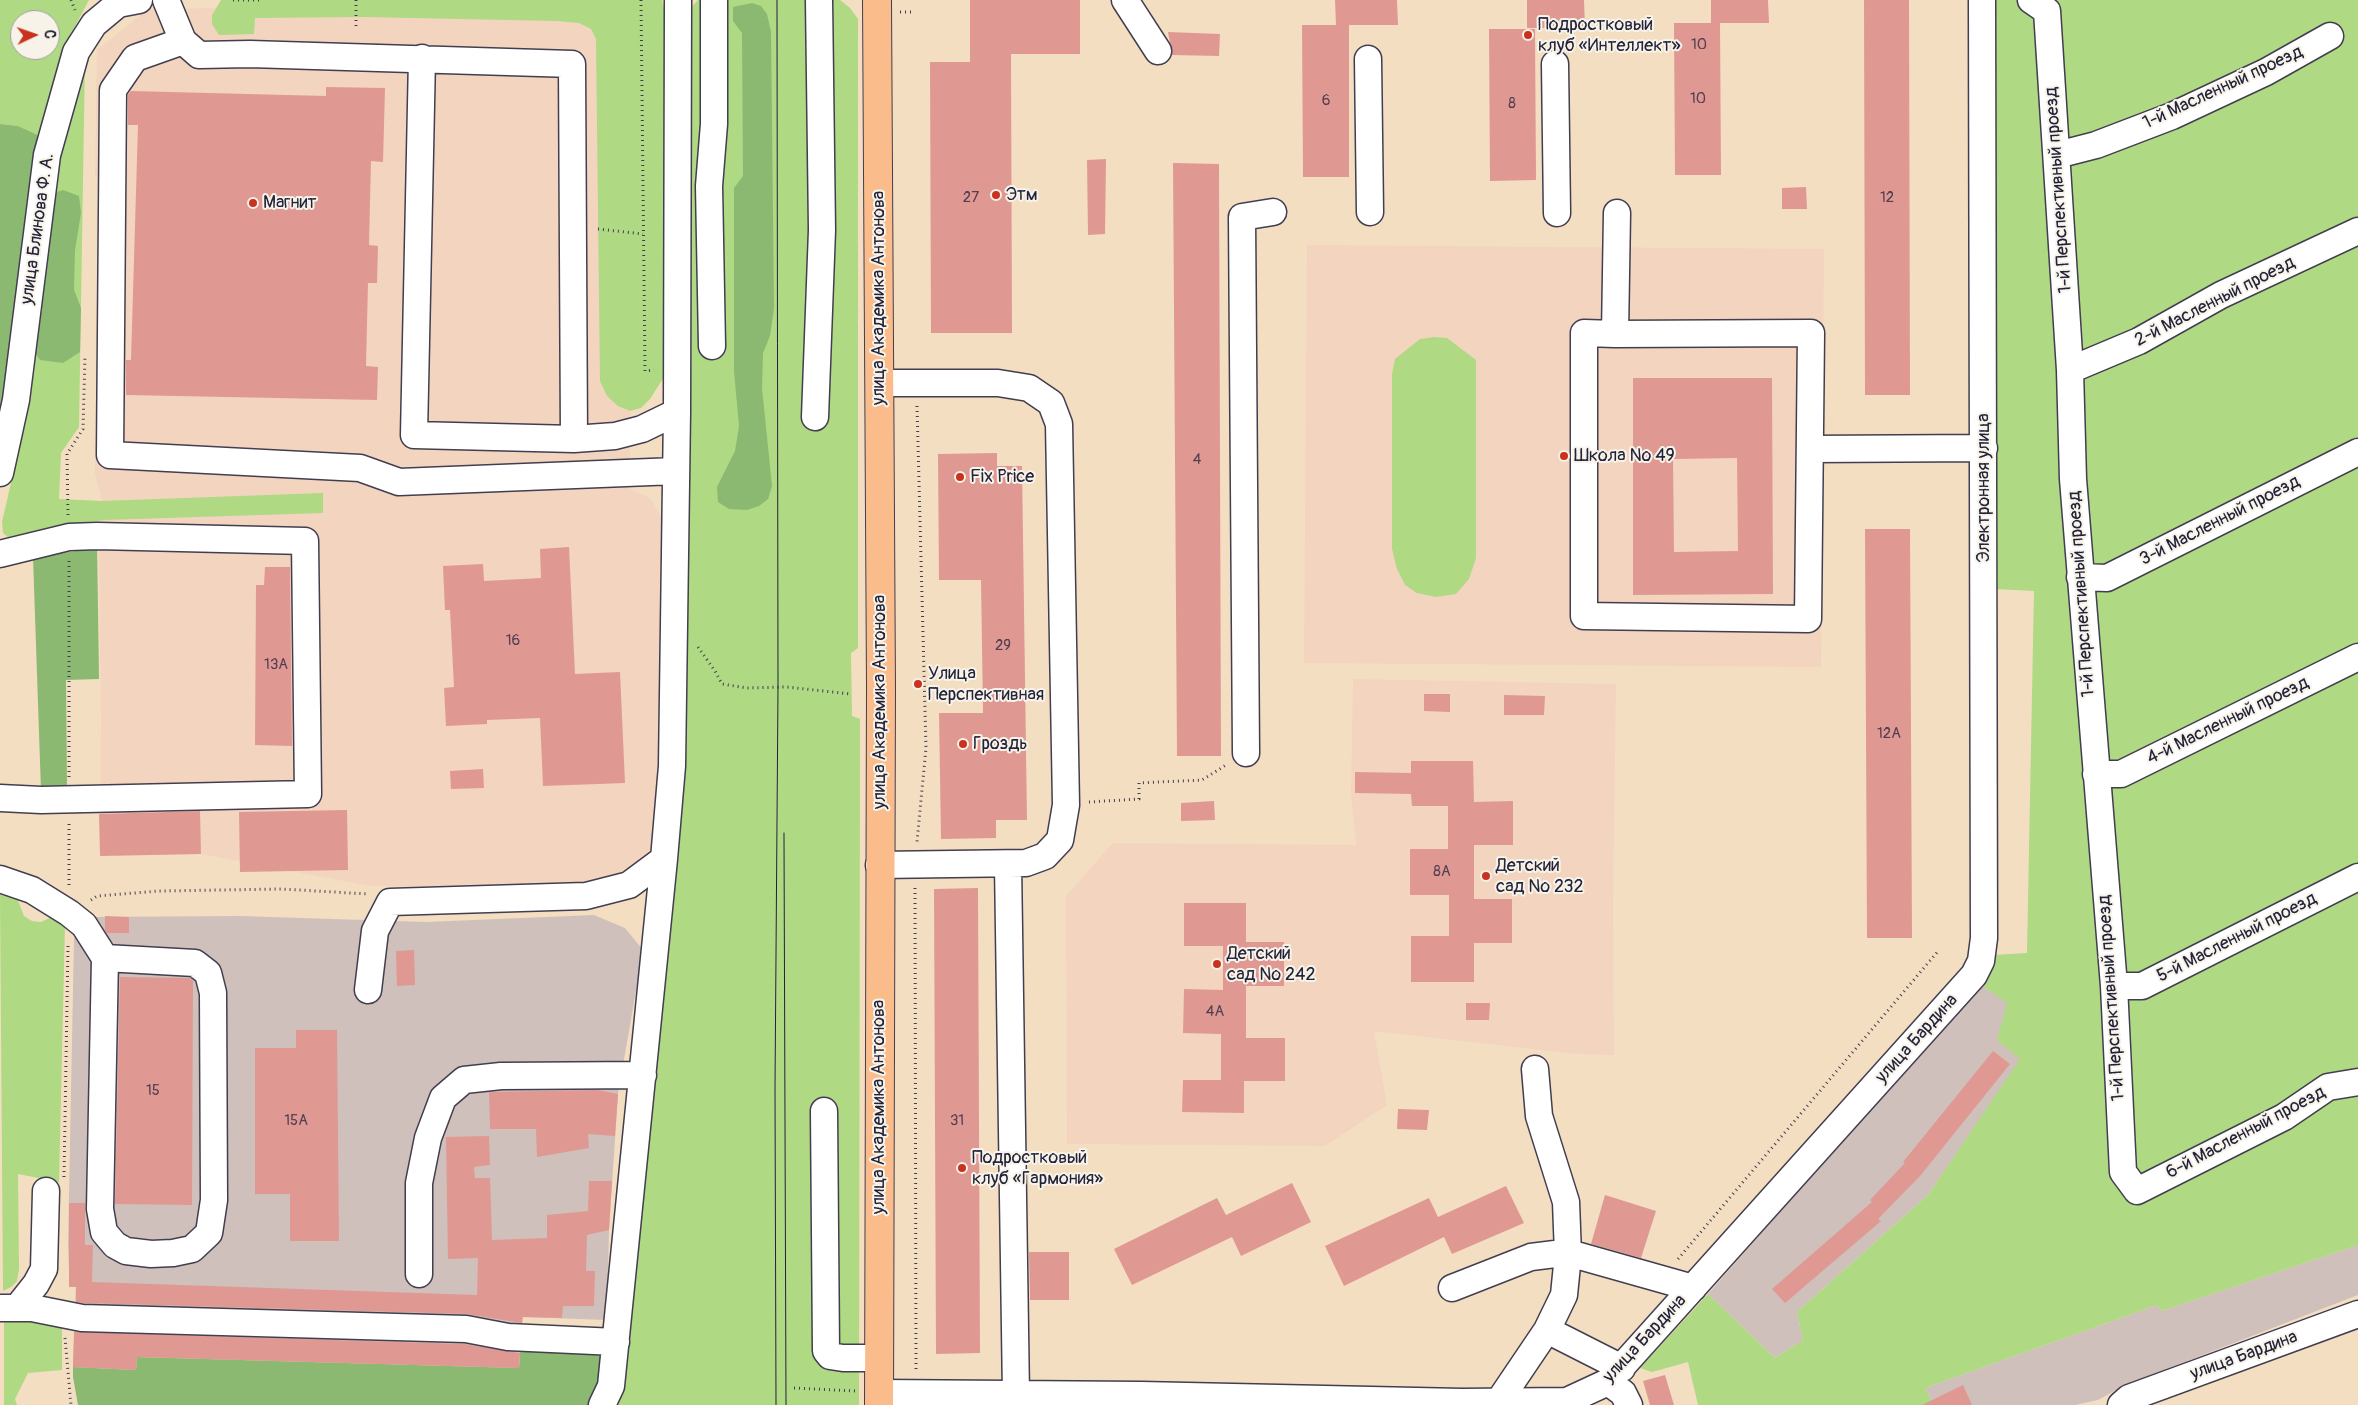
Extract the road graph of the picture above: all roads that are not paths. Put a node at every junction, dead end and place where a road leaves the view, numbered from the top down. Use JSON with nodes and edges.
{"nodes":[{"id":1,"x":166,"y":0,"type":"edge"},
{"id":2,"x":678,"y":0,"type":"edge"},
{"id":3,"x":714,"y":0,"type":"edge"},
{"id":4,"x":819,"y":0,"type":"edge"},
{"id":5,"x":877,"y":0,"type":"edge"},
{"id":6,"x":1125,"y":0,"type":"edge"},
{"id":7,"x":1982,"y":0,"type":"edge"},
{"id":8,"x":2030,"y":0,"type":"edge"},
{"id":9,"x":125,"y":1,"type":"edge"},
{"id":10,"x":2330,"y":36,"type":"dead end"},
{"id":11,"x":183,"y":41,"type":"junction"},
{"id":12,"x":1158,"y":51,"type":"dead end"},
{"id":13,"x":422,"y":58,"type":"junction"},
{"id":14,"x":1368,"y":59,"type":"dead end"},
{"id":15,"x":1555,"y":64,"type":"dead end"},
{"id":16,"x":2057,"y":155,"type":"junction"},
{"id":17,"x":1273,"y":212,"type":"dead end"},
{"id":18,"x":1370,"y":212,"type":"dead end"},
{"id":19,"x":1558,"y":213,"type":"dead end"},
{"id":20,"x":1617,"y":213,"type":"dead end"},
{"id":21,"x":2358,"y":232,"type":"edge"},
{"id":22,"x":1615,"y":334,"type":"junction"},
{"id":23,"x":712,"y":346,"type":"dead end"},
{"id":24,"x":2070,"y":370,"type":"junction"},
{"id":25,"x":880,"y":383,"type":"junction"},
{"id":26,"x":677,"y":412,"type":"junction"},
{"id":27,"x":816,"y":417,"type":"dead end"},
{"id":28,"x":574,"y":439,"type":"junction"},
{"id":29,"x":1984,"y":448,"type":"junction"},
{"id":30,"x":1810,"y":449,"type":"junction"},
{"id":31,"x":2358,"y":452,"type":"edge"},
{"id":32,"x":676,"y":471,"type":"junction"},
{"id":33,"x":0,"y":473,"type":"edge"},
{"id":34,"x":0,"y":554,"type":"edge"},
{"id":35,"x":2080,"y":577,"type":"junction"},
{"id":36,"x":2358,"y":657,"type":"edge"},
{"id":37,"x":1246,"y":753,"type":"road end"},
{"id":38,"x":2096,"y":774,"type":"junction"},
{"id":39,"x":0,"y":798,"type":"edge"},
{"id":40,"x":664,"y":859,"type":"junction"},
{"id":41,"x":1008,"y":864,"type":"junction"},
{"id":42,"x":880,"y":865,"type":"junction"},
{"id":43,"x":2358,"y":877,"type":"edge"},
{"id":44,"x":0,"y":880,"type":"edge"},
{"id":45,"x":105,"y":958,"type":"junction"},
{"id":46,"x":1974,"y":975,"type":"joint"},
{"id":47,"x":2114,"y":986,"type":"junction"},
{"id":48,"x":368,"y":990,"type":"dead end"},
{"id":49,"x":1535,"y":1069,"type":"dead end"},
{"id":50,"x":643,"y":1075,"type":"junction"},
{"id":51,"x":2358,"y":1082,"type":"edge"},
{"id":52,"x":824,"y":1111,"type":"dead end"},
{"id":53,"x":55,"y":1185,"type":"road end"},
{"id":54,"x":2137,"y":1191,"type":"joint"},
{"id":55,"x":1568,"y":1255,"type":"junction"},
{"id":56,"x":419,"y":1274,"type":"dead end"},
{"id":57,"x":1452,"y":1288,"type":"dead end"},
{"id":58,"x":1693,"y":1288,"type":"junction"},
{"id":59,"x":8,"y":1308,"type":"edge"},
{"id":60,"x":2358,"y":1314,"type":"edge"},
{"id":61,"x":1547,"y":1330,"type":"junction"},
{"id":62,"x":616,"y":1342,"type":"junction"},
{"id":63,"x":879,"y":1358,"type":"junction"},
{"id":64,"x":1615,"y":1375,"type":"junction"},
{"id":65,"x":1016,"y":1395,"type":"junction"},
{"id":66,"x":872,"y":1396,"type":"edge"},
{"id":67,"x":1141,"y":1400,"type":"edge"},
{"id":68,"x":2125,"y":1401,"type":"edge"},
{"id":69,"x":1499,"y":1402,"type":"junction"},
{"id":70,"x":1461,"y":1403,"type":"edge"},
{"id":71,"x":602,"y":1405,"type":"edge"},
{"id":72,"x":1630,"y":1405,"type":"edge"}],
"edges":[{"from":1,"to":11,"type":"street"},
{"from":2,"to":26,"type":"street"},
{"from":3,"to":23,"type":"street"},
{"from":4,"to":27,"type":"street"},
{"from":5,"to":25,"type":"main road","name":"улица Академика Антонова"},
{"from":6,"to":12,"type":"street"},
{"from":7,"to":29,"type":"street","name":"Электронная улица"},
{"from":8,"to":16,"type":"street","name":"1-й Перспективный проезд"},
{"from":9,"to":33,"type":"street","name":"улица Блинова Ф. А."},
{"from":10,"to":16,"type":"street","name":"1-й Масленный проезд"},
{"from":11,"to":13,"type":"street"},
{"from":11,"to":32,"type":"street"},
{"from":13,"to":28,"type":"street"},
{"from":13,"to":28,"type":"street"},
{"from":14,"to":18,"type":"street"},
{"from":15,"to":19,"type":"street"},
{"from":16,"to":24,"type":"street","name":"1-й Перспективный проезд"},
{"from":17,"to":37,"type":"street"},
{"from":20,"to":22,"type":"street"},
{"from":21,"to":24,"type":"street","name":"2-й Масленный проезд"},
{"from":22,"to":30,"type":"street"},
{"from":22,"to":30,"type":"street"},
{"from":24,"to":35,"type":"street","name":"1-й Перспективный проезд"},
{"from":25,"to":41,"type":"street"},
{"from":25,"to":42,"type":"main road","name":"улица Академика Антонова"},
{"from":26,"to":28,"type":"street"},
{"from":26,"to":32,"type":"street"},
{"from":29,"to":30,"type":"street"},
{"from":29,"to":46,"type":"street","name":"Электронная улица"},
{"from":31,"to":35,"type":"street","name":"3-й Масленный проезд"},
{"from":32,"to":40,"type":"street"},
{"from":34,"to":39,"type":"street"},
{"from":35,"to":38,"type":"street","name":"1-й Перспективный проезд"},
{"from":36,"to":38,"type":"street","name":"4-й Масленный проезд"},
{"from":38,"to":47,"type":"street","name":"1-й Перспективный проезд"},
{"from":40,"to":48,"type":"street"},
{"from":40,"to":50,"type":"street"},
{"from":41,"to":42,"type":"street"},
{"from":41,"to":65,"type":"street"},
{"from":42,"to":63,"type":"main road","name":"улица Академика Антонова"},
{"from":43,"to":47,"type":"street","name":"5-й Масленный проезд"},
{"from":44,"to":45,"type":"street"},
{"from":45,"to":45,"type":"street"},
{"from":46,"to":58,"type":"street","name":"улица Бардина"},
{"from":47,"to":54,"type":"street","name":"1-й Перспективный проезд"},
{"from":49,"to":55,"type":"street"},
{"from":50,"to":56,"type":"street"},
{"from":50,"to":62,"type":"street"},
{"from":51,"to":54,"type":"street","name":"6-й Масленный проезд"},
{"from":52,"to":63,"type":"street"},
{"from":53,"to":59,"type":"street"},
{"from":55,"to":57,"type":"street"},
{"from":55,"to":58,"type":"street"},
{"from":55,"to":61,"type":"street"},
{"from":58,"to":64,"type":"street","name":"улица Бардина"},
{"from":59,"to":62,"type":"street"},
{"from":60,"to":68,"type":"street","name":"улица Бардина"},
{"from":61,"to":64,"type":"street"},
{"from":61,"to":69,"type":"street"},
{"from":62,"to":71,"type":"street"},
{"from":63,"to":66,"type":"main road","name":"улица Академика Антонова"},
{"from":64,"to":69,"type":"street","name":"улица Бардина"},
{"from":64,"to":72,"type":"street"},
{"from":65,"to":66,"type":"street","name":"улица Бардина"},
{"from":65,"to":67,"type":"street","name":"улица Бардина"},
{"from":67,"to":70,"type":"street","name":"улица Бардина"},
{"from":69,"to":70,"type":"street","name":"улица Бардина"}]}
